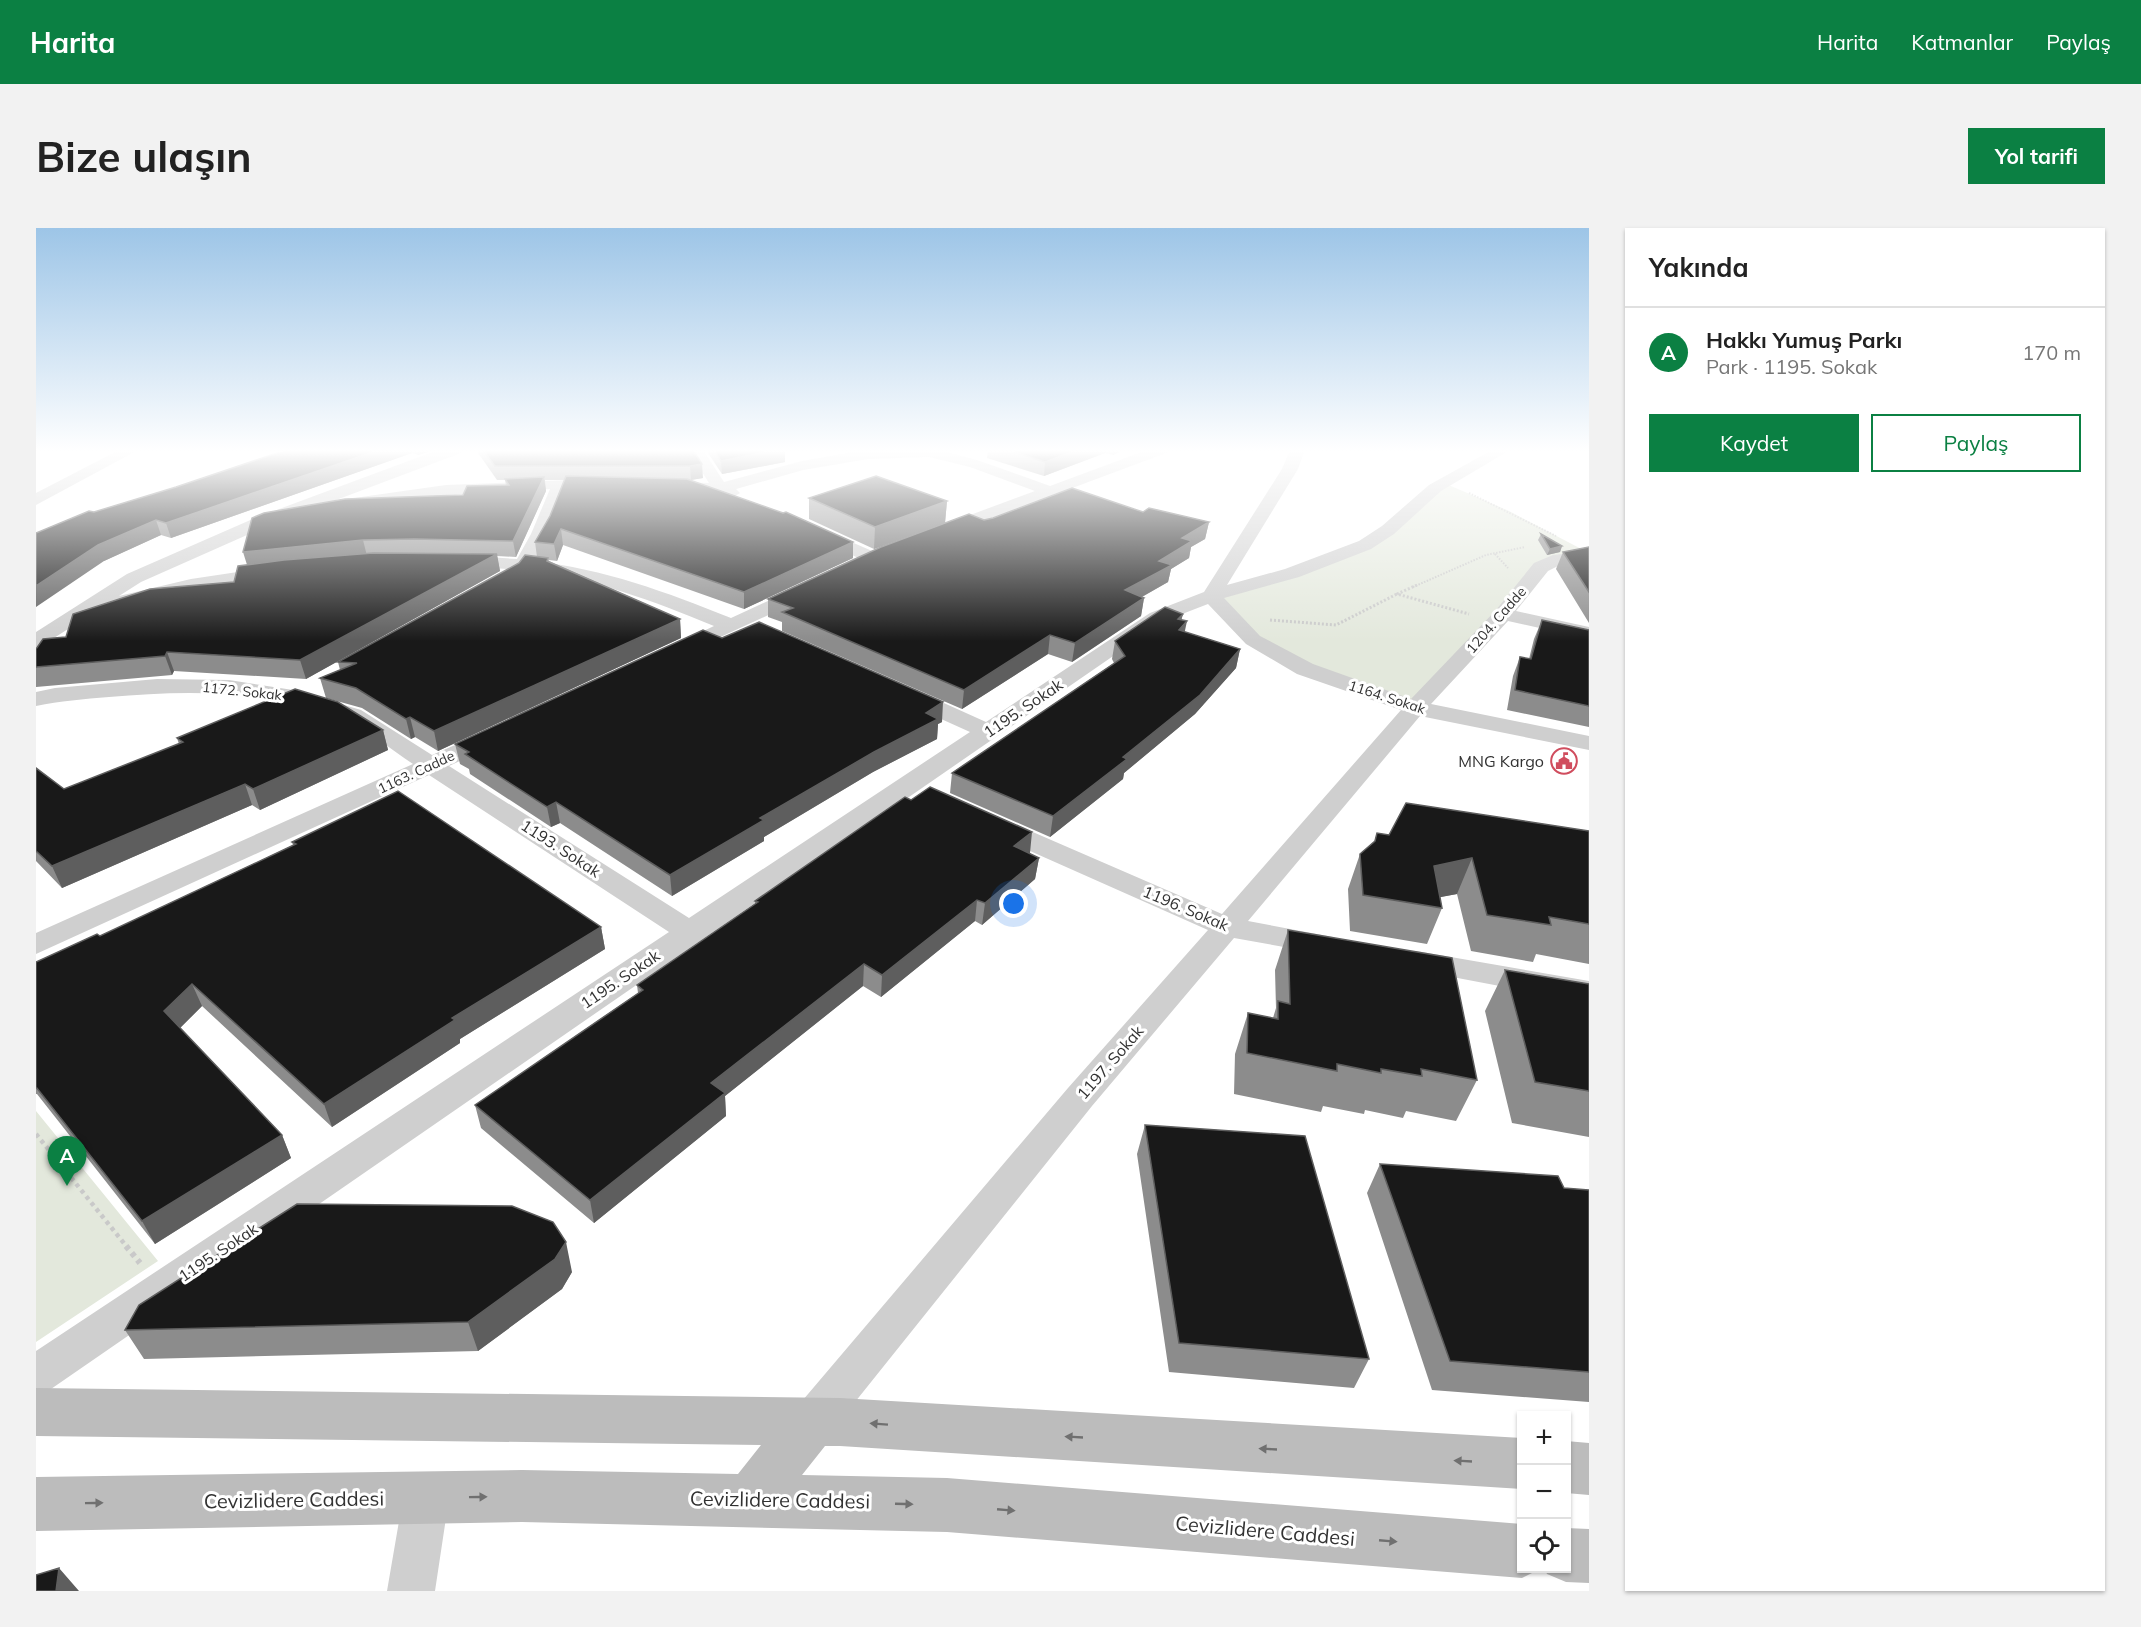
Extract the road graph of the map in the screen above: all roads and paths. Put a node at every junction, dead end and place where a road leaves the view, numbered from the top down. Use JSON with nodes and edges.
{"nodes":[{"id":1,"x":283,"y":514,"type":"edge"},
{"id":2,"x":304,"y":514,"type":"edge"},
{"id":3,"x":548,"y":514,"type":"edge"},
{"id":4,"x":989,"y":514,"type":"edge"},
{"id":5,"x":1268,"y":514,"type":"edge"},
{"id":6,"x":1406,"y":514,"type":"edge"},
{"id":7,"x":1514,"y":514,"type":"edge"},
{"id":8,"x":261,"y":522,"type":"junction"},
{"id":9,"x":802,"y":525,"type":"edge"},
{"id":10,"x":1562,"y":538,"type":"dead end"},
{"id":11,"x":917,"y":541,"type":"edge"},
{"id":12,"x":895,"y":549,"type":"edge"},
{"id":13,"x":1495,"y":553,"type":"junction"},
{"id":14,"x":1584,"y":557,"type":"edge"},
{"id":15,"x":873,"y":558,"type":"junction"},
{"id":16,"x":437,"y":561,"type":"edge"},
{"id":17,"x":523,"y":564,"type":"junction"},
{"id":18,"x":853,"y":567,"type":"edge"},
{"id":19,"x":291,"y":571,"type":"edge"},
{"id":20,"x":1513,"y":575,"type":"dead end"},
{"id":21,"x":822,"y":582,"type":"edge"},
{"id":22,"x":494,"y":585,"type":"edge"},
{"id":23,"x":1397,"y":594,"type":"junction"},
{"id":24,"x":1221,"y":606,"type":"junction"},
{"id":25,"x":82,"y":611,"type":"junction"},
{"id":26,"x":1499,"y":618,"type":"junction"},
{"id":27,"x":736,"y":624,"type":"junction"},
{"id":28,"x":762,"y":631,"type":"edge"},
{"id":29,"x":1589,"y":633,"type":"edge"},
{"id":30,"x":36,"y":641,"type":"edge"},
{"id":31,"x":657,"y":661,"type":"edge"},
{"id":32,"x":313,"y":685,"type":"dead end"},
{"id":33,"x":891,"y":688,"type":"edge"},
{"id":34,"x":293,"y":697,"type":"junction"},
{"id":35,"x":36,"y":699,"type":"edge"},
{"id":36,"x":1415,"y":708,"type":"junction"},
{"id":37,"x":507,"y":730,"type":"edge"},
{"id":38,"x":988,"y":731,"type":"junction"},
{"id":39,"x":1589,"y":743,"type":"edge"},
{"id":40,"x":433,"y":765,"type":"junction"},
{"id":41,"x":906,"y":786,"type":"junction"},
{"id":42,"x":938,"y":800,"type":"edge"},
{"id":43,"x":970,"y":814,"type":"edge"},
{"id":44,"x":1227,"y":927,"type":"junction"},
{"id":45,"x":690,"y":932,"type":"junction"},
{"id":46,"x":36,"y":945,"type":"edge"},
{"id":47,"x":1344,"y":948,"type":"edge"},
{"id":48,"x":1390,"y":956,"type":"edge"},
{"id":49,"x":1589,"y":992,"type":"edge"},
{"id":50,"x":36,"y":1134,"type":"edge"},
{"id":51,"x":130,"y":1269,"type":"dead end"},
{"id":52,"x":36,"y":1375,"type":"edge"},
{"id":53,"x":36,"y":1412,"type":"edge"},
{"id":54,"x":812,"y":1422,"type":"junction"},
{"id":55,"x":1517,"y":1464,"type":"edge"},
{"id":56,"x":1571,"y":1467,"type":"edge"},
{"id":57,"x":1589,"y":1469,"type":"edge"},
{"id":58,"x":426,"y":1498,"type":"junction"},
{"id":59,"x":751,"y":1500,"type":"junction"},
{"id":60,"x":36,"y":1504,"type":"edge"},
{"id":61,"x":1517,"y":1551,"type":"edge"},
{"id":62,"x":411,"y":1591,"type":"edge"}],
"edges":[{"from":1,"to":8,"type":"street"},
{"from":2,"to":8,"type":"street"},
{"from":3,"to":17,"type":"street"},
{"from":4,"to":11,"type":"street"},
{"from":5,"to":24,"type":"street"},
{"from":6,"to":24,"type":"street","name":"1195. Sokak"},
{"from":7,"to":10,"type":"path"},
{"from":8,"to":25,"type":"street"},
{"from":9,"to":15,"type":"street"},
{"from":12,"to":15,"type":"street"},
{"from":13,"to":14,"type":"path"},
{"from":13,"to":20,"type":"path"},
{"from":13,"to":23,"type":"path"},
{"from":14,"to":26,"type":"street","name":"1204. Cadde"},
{"from":15,"to":18,"type":"street"},
{"from":16,"to":17,"type":"street"},
{"from":17,"to":22,"type":"street"},
{"from":17,"to":27,"type":"street"},
{"from":19,"to":25,"type":"street"},
{"from":21,"to":27,"type":"street"},
{"from":23,"to":24,"type":"path"},
{"from":23,"to":26,"type":"path"},
{"from":24,"to":36,"type":"street","name":"1164. Sokak"},
{"from":24,"to":38,"type":"street","name":"1195. Sokak"},
{"from":25,"to":30,"type":"street"},
{"from":26,"to":29,"type":"street"},
{"from":26,"to":36,"type":"street","name":"1204. Cadde"},
{"from":27,"to":28,"type":"street"},
{"from":27,"to":31,"type":"street"},
{"from":32,"to":34,"type":"street"},
{"from":33,"to":38,"type":"street"},
{"from":34,"to":35,"type":"street","name":"1172. Sokak"},
{"from":34,"to":40,"type":"street","name":"1172. Sokak"},
{"from":36,"to":39,"type":"street","name":"1164. Sokak"},
{"from":36,"to":44,"type":"street","name":"1197. Sokak"},
{"from":37,"to":40,"type":"street","name":"1163. Cadde"},
{"from":38,"to":41,"type":"street","name":"1195. Sokak"},
{"from":40,"to":45,"type":"street","name":"1193. Sokak"},
{"from":40,"to":46,"type":"street","name":"1163. Cadde"},
{"from":41,"to":42,"type":"street"},
{"from":41,"to":45,"type":"street","name":"1195. Sokak"},
{"from":43,"to":44,"type":"street","name":"1196. Sokak"},
{"from":44,"to":47,"type":"street","name":"1196. Sokak"},
{"from":44,"to":54,"type":"street","name":"1197. Sokak"},
{"from":45,"to":52,"type":"street","name":"1195. Sokak"},
{"from":48,"to":49,"type":"street"},
{"from":50,"to":51,"type":"path"},
{"from":53,"to":54,"type":"main road"},
{"from":55,"to":54,"type":"main road","one_way":true},
{"from":54,"to":59,"type":"main road"},
{"from":56,"to":57,"type":"main road"},
{"from":58,"to":59,"type":"main road","name":"Cevizlidere Caddesi","one_way":true},
{"from":60,"to":58,"type":"main road","name":"Cevizlidere Caddesi","one_way":true},
{"from":58,"to":62,"type":"street"},
{"from":59,"to":61,"type":"main road","name":"Cevizlidere Caddesi","one_way":true}]}
